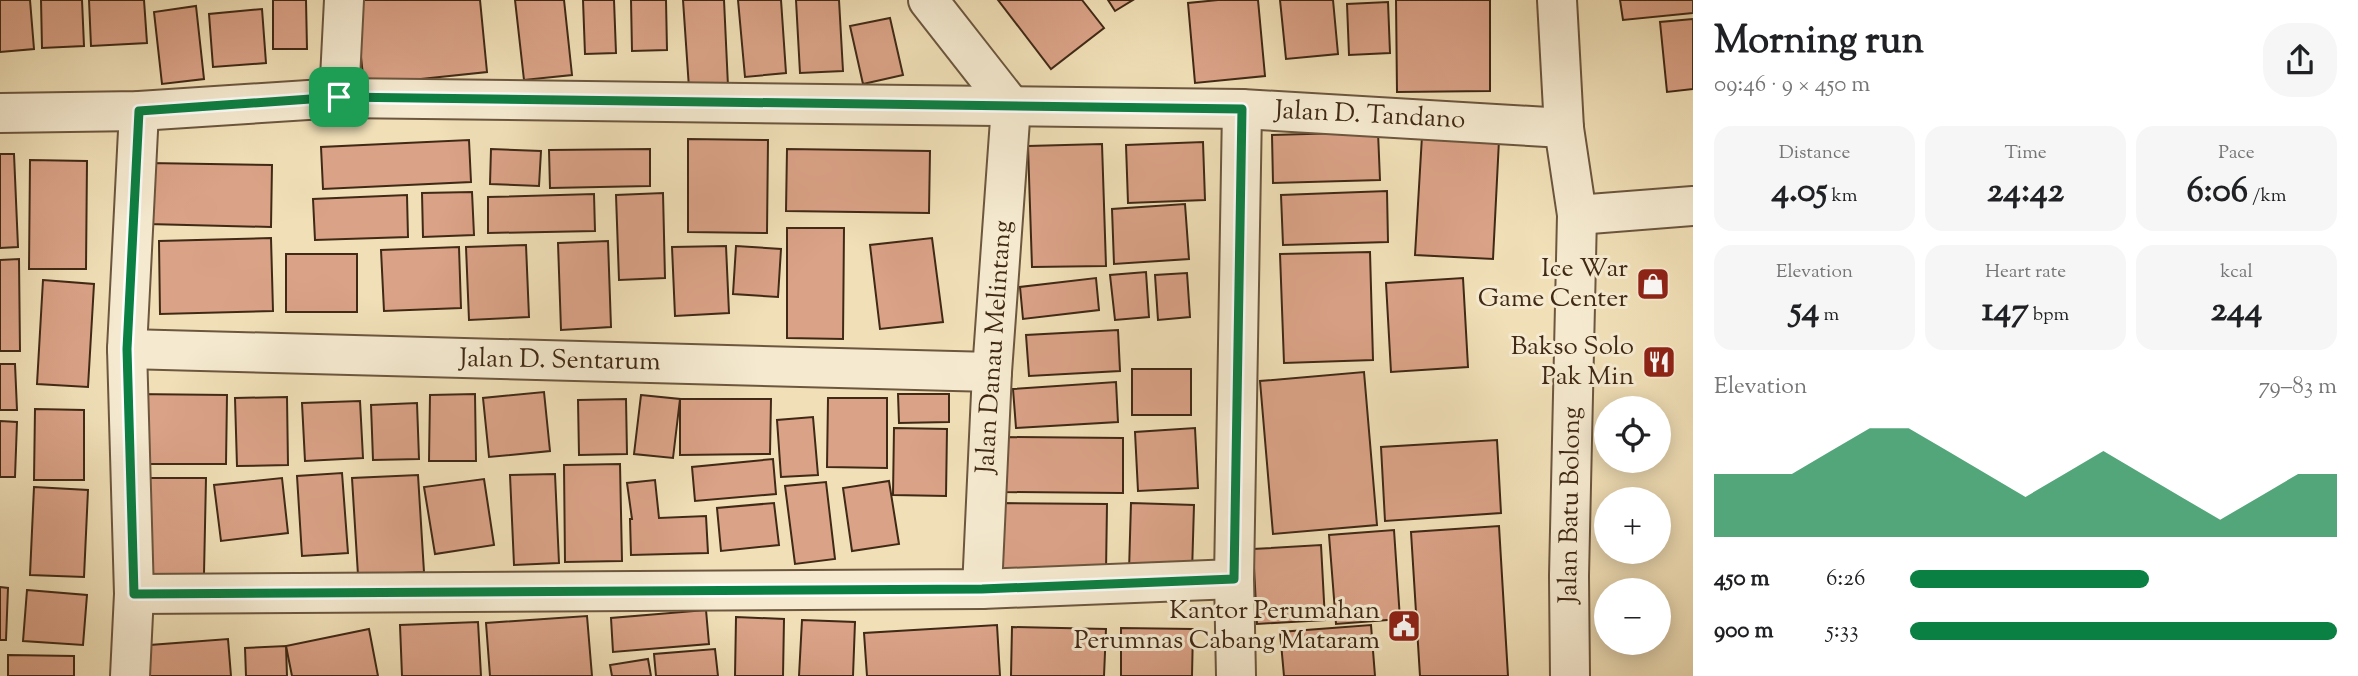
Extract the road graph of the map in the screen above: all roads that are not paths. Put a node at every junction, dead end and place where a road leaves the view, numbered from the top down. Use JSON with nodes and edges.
{"nodes":[{"id":1,"x":344,"y":0,"type":"edge"},
{"id":2,"x":928,"y":0,"type":"edge"},
{"id":3,"x":1558,"y":0,"type":"edge"},
{"id":4,"x":339,"y":97,"type":"junction"},
{"id":5,"x":1011,"y":106,"type":"junction"},
{"id":6,"x":1242,"y":109,"type":"junction"},
{"id":7,"x":139,"y":111,"type":"junction"},
{"id":8,"x":0,"y":113,"type":"edge"},
{"id":9,"x":1564,"y":128,"type":"junction"},
{"id":10,"x":1693,"y":206,"type":"edge"},
{"id":11,"x":1577,"y":215,"type":"junction"},
{"id":12,"x":127,"y":349,"type":"junction"},
{"id":13,"x":992,"y":372,"type":"junction"},
{"id":14,"x":1234,"y":579,"type":"junction"},
{"id":15,"x":982,"y":589,"type":"junction"},
{"id":16,"x":134,"y":594,"type":"junction"},
{"id":17,"x":130,"y":676,"type":"edge"},
{"id":18,"x":1236,"y":676,"type":"edge"},
{"id":19,"x":1570,"y":676,"type":"edge"}],
"edges":[{"from":1,"to":4,"type":"street"},
{"from":2,"to":5,"type":"street"},
{"from":3,"to":9,"type":"street","name":"Jalan Batu Bolong"},
{"from":4,"to":5,"type":"street","name":"Jalan D. Tandano"},
{"from":4,"to":7,"type":"street","name":"Jalan D. Tandano"},
{"from":5,"to":6,"type":"street","name":"Jalan D. Tandano"},
{"from":5,"to":13,"type":"street","name":"Jalan Danau Melintang"},
{"from":6,"to":9,"type":"street","name":"Jalan D. Tandano"},
{"from":6,"to":14,"type":"street"},
{"from":7,"to":8,"type":"street","name":"Jalan D. Tandano"},
{"from":7,"to":12,"type":"street"},
{"from":9,"to":11,"type":"street","name":"Jalan Batu Bolong"},
{"from":10,"to":11,"type":"street"},
{"from":11,"to":19,"type":"street","name":"Jalan Batu Bolong"},
{"from":12,"to":13,"type":"street","name":"Jalan D. Sentarum"},
{"from":12,"to":16,"type":"street"},
{"from":13,"to":15,"type":"street","name":"Jalan Danau Melintang"},
{"from":14,"to":15,"type":"street"},
{"from":14,"to":18,"type":"street"},
{"from":15,"to":16,"type":"street"},
{"from":16,"to":17,"type":"street"}]}
